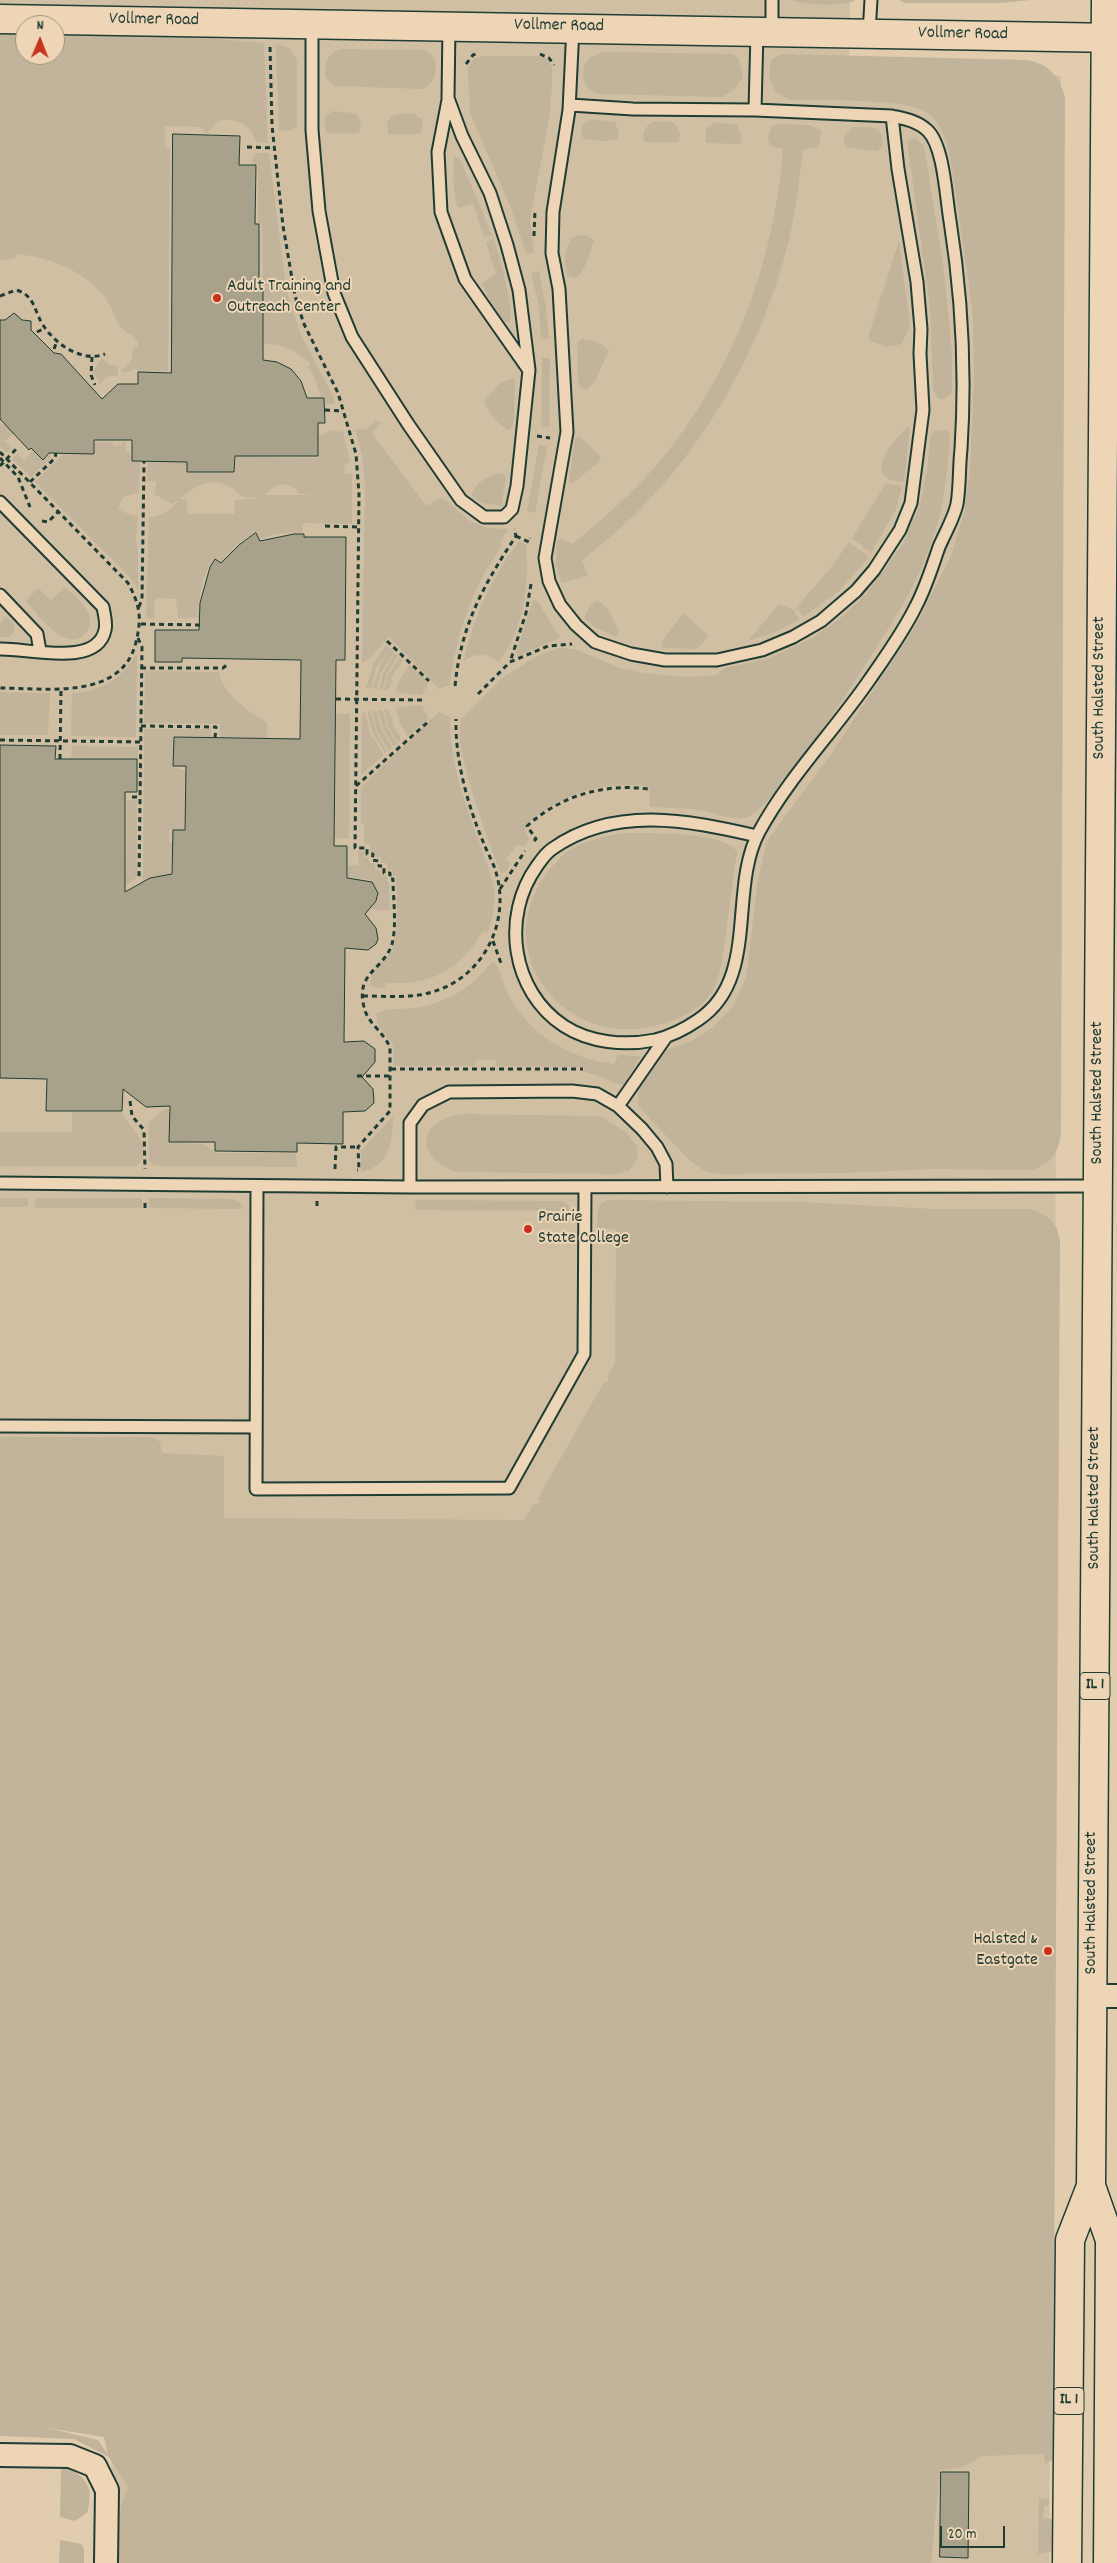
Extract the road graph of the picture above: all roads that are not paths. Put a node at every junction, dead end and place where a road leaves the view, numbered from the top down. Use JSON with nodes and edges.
{"nodes":[{"id":1,"x":772,"y":0,"type":"edge"},
{"id":2,"x":871,"y":0,"type":"edge"},
{"id":3,"x":1106,"y":0,"type":"edge"},
{"id":4,"x":0,"y":19,"type":"edge"},
{"id":5,"x":312,"y":24,"type":"junction"},
{"id":6,"x":448,"y":25,"type":"junction"},
{"id":7,"x":573,"y":27,"type":"junction"},
{"id":8,"x":765,"y":30,"type":"junction"},
{"id":9,"x":869,"y":33,"type":"junction"},
{"id":10,"x":1111,"y":38,"type":"edge"},
{"id":11,"x":448,"y":98,"type":"junction"},
{"id":12,"x":570,"y":105,"type":"junction"},
{"id":13,"x":755,"y":110,"type":"junction"},
{"id":14,"x":892,"y":116,"type":"junction"},
{"id":15,"x":1111,"y":169,"type":"edge"},
{"id":16,"x":1111,"y":280,"type":"edge"},
{"id":17,"x":529,"y":370,"type":"junction"},
{"id":18,"x":1110,"y":439,"type":"edge"},
{"id":19,"x":1110,"y":497,"type":"edge"},
{"id":20,"x":0,"y":502,"type":"edge"},
{"id":21,"x":1110,"y":571,"type":"edge"},
{"id":22,"x":0,"y":595,"type":"edge"},
{"id":23,"x":1110,"y":615,"type":"edge"},
{"id":24,"x":0,"y":650,"type":"edge"},
{"id":25,"x":40,"y":651,"type":"junction"},
{"id":26,"x":1109,"y":672,"type":"edge"},
{"id":27,"x":757,"y":836,"type":"junction"},
{"id":28,"x":666,"y":1038,"type":"junction"},
{"id":29,"x":618,"y":1106,"type":"junction"},
{"id":30,"x":0,"y":1183,"type":"edge"},
{"id":31,"x":257,"y":1186,"type":"junction"},
{"id":32,"x":1098,"y":1186,"type":"junction"},
{"id":33,"x":410,"y":1187,"type":"junction"},
{"id":34,"x":585,"y":1187,"type":"junction"},
{"id":35,"x":667,"y":1187,"type":"junction"},
{"id":36,"x":0,"y":1426,"type":"edge"},
{"id":37,"x":256,"y":1427,"type":"junction"},
{"id":38,"x":1105,"y":1996,"type":"edge"},
{"id":39,"x":1091,"y":2186,"type":"junction"},
{"id":40,"x":1113,"y":2269,"type":"edge"},
{"id":41,"x":0,"y":2455,"type":"edge"},
{"id":42,"x":1113,"y":2496,"type":"edge"},
{"id":43,"x":106,"y":2563,"type":"edge"},
{"id":44,"x":1067,"y":2563,"type":"edge"},
{"id":45,"x":1108,"y":2563,"type":"edge"}],
"edges":[{"from":1,"to":8,"type":"lane"},
{"from":2,"to":9,"type":"lane"},
{"from":3,"to":10,"type":"main road","name":"South Halsted Street","number":"IL 1"},
{"from":4,"to":5,"type":"main road","name":"Vollmer Road"},
{"from":5,"to":6,"type":"main road","name":"Vollmer Road"},
{"from":5,"to":17,"type":"lane"},
{"from":6,"to":7,"type":"main road","name":"Vollmer Road"},
{"from":6,"to":11,"type":"lane"},
{"from":7,"to":8,"type":"main road","name":"Vollmer Road"},
{"from":7,"to":12,"type":"lane"},
{"from":8,"to":9,"type":"main road","name":"Vollmer Road"},
{"from":8,"to":13,"type":"lane"},
{"from":9,"to":10,"type":"main road","name":"Vollmer Road"},
{"from":10,"to":15,"type":"main road","name":"South Halsted Street","number":"IL 1"},
{"from":11,"to":17,"type":"lane"},
{"from":11,"to":17,"type":"lane"},
{"from":12,"to":13,"type":"lane"},
{"from":12,"to":14,"type":"lane"},
{"from":13,"to":14,"type":"lane"},
{"from":14,"to":27,"type":"lane"},
{"from":15,"to":16,"type":"main road","name":"South Halsted Street","number":"IL 1"},
{"from":16,"to":18,"type":"main road","name":"South Halsted Street","number":"IL 1"},
{"from":18,"to":19,"type":"main road","name":"South Halsted Street","number":"IL 1"},
{"from":19,"to":21,"type":"main road","name":"South Halsted Street","number":"IL 1"},
{"from":20,"to":25,"type":"lane"},
{"from":21,"to":23,"type":"main road","name":"South Halsted Street","number":"IL 1"},
{"from":22,"to":25,"type":"lane"},
{"from":23,"to":26,"type":"main road","name":"South Halsted Street","number":"IL 1"},
{"from":24,"to":25,"type":"lane"},
{"from":26,"to":32,"type":"main road","name":"South Halsted Street","number":"IL 1"},
{"from":27,"to":28,"type":"lane"},
{"from":27,"to":28,"type":"lane"},
{"from":28,"to":29,"type":"lane"},
{"from":29,"to":33,"type":"lane"},
{"from":29,"to":35,"type":"lane"},
{"from":30,"to":31,"type":"lane"},
{"from":31,"to":33,"type":"lane"},
{"from":31,"to":37,"type":"lane"},
{"from":32,"to":35,"type":"lane"},
{"from":32,"to":38,"type":"main road","name":"South Halsted Street","number":"IL 1"},
{"from":33,"to":34,"type":"lane"},
{"from":34,"to":35,"type":"lane"},
{"from":34,"to":37,"type":"lane"},
{"from":36,"to":37,"type":"lane"},
{"from":38,"to":39,"type":"main road","name":"South Halsted Street","number":"IL 1"},
{"from":39,"to":40,"type":"main road","name":"South Halsted Street","number":"IL 1"},
{"from":39,"to":44,"type":"main road","name":"South Halsted Street","number":"IL 1"},
{"from":40,"to":42,"type":"main road","name":"South Halsted Street","number":"IL 1"},
{"from":41,"to":43,"type":"street"},
{"from":42,"to":45,"type":"main road","name":"South Halsted Street","number":"IL 1"}]}
